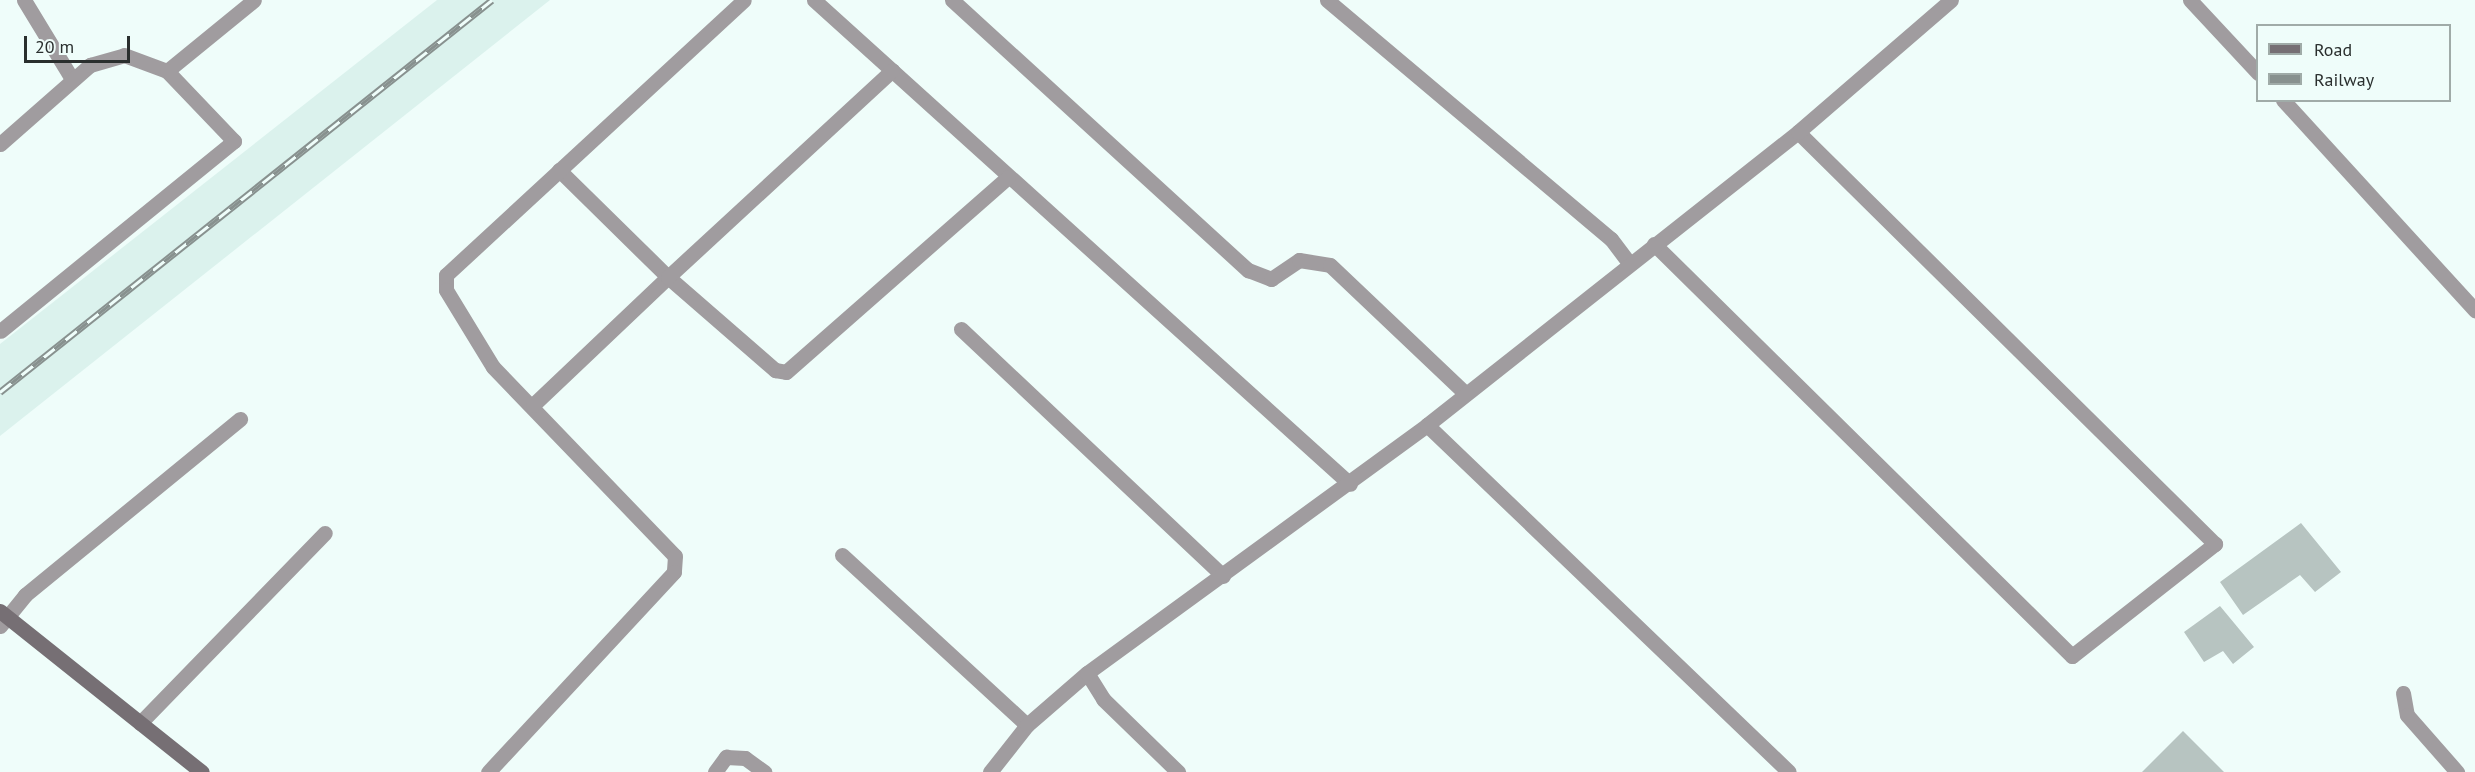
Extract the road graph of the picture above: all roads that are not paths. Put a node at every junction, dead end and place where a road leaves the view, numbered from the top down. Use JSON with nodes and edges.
{"nodes":[{"id":1,"x":24,"y":0,"type":"edge"},
{"id":2,"x":255,"y":0,"type":"edge"},
{"id":3,"x":744,"y":0,"type":"edge"},
{"id":4,"x":814,"y":0,"type":"edge"},
{"id":5,"x":952,"y":0,"type":"edge"},
{"id":6,"x":1327,"y":0,"type":"edge"},
{"id":7,"x":1951,"y":0,"type":"edge"},
{"id":8,"x":2190,"y":0,"type":"edge"},
{"id":9,"x":168,"y":70,"type":"junction"},
{"id":10,"x":892,"y":70,"type":"junction"},
{"id":11,"x":2256,"y":71,"type":"edge"},
{"id":12,"x":72,"y":79,"type":"junction"},
{"id":13,"x":2285,"y":102,"type":"edge"},
{"id":14,"x":1798,"y":132,"type":"junction"},
{"id":15,"x":0,"y":144,"type":"edge"},
{"id":16,"x":559,"y":170,"type":"junction"},
{"id":17,"x":1008,"y":177,"type":"junction"},
{"id":18,"x":1654,"y":244,"type":"junction"},
{"id":19,"x":1629,"y":263,"type":"junction"},
{"id":20,"x":668,"y":277,"type":"junction"},
{"id":21,"x":2475,"y":310,"type":"edge"},
{"id":22,"x":961,"y":329,"type":"dead end"},
{"id":23,"x":0,"y":331,"type":"edge"},
{"id":24,"x":1466,"y":393,"type":"junction"},
{"id":25,"x":533,"y":405,"type":"junction"},
{"id":26,"x":240,"y":419,"type":"dead end"},
{"id":27,"x":1427,"y":425,"type":"junction"},
{"id":28,"x":1350,"y":484,"type":"junction"},
{"id":29,"x":325,"y":533,"type":"dead end"},
{"id":30,"x":842,"y":555,"type":"dead end"},
{"id":31,"x":1223,"y":576,"type":"junction"},
{"id":32,"x":3,"y":618,"type":"edge"},
{"id":33,"x":1087,"y":673,"type":"junction"},
{"id":34,"x":2403,"y":693,"type":"dead end"},
{"id":35,"x":140,"y":723,"type":"junction"},
{"id":36,"x":1027,"y":724,"type":"junction"},
{"id":37,"x":202,"y":772,"type":"edge"},
{"id":38,"x":488,"y":772,"type":"edge"},
{"id":39,"x":714,"y":772,"type":"edge"},
{"id":40,"x":764,"y":772,"type":"edge"},
{"id":41,"x":990,"y":772,"type":"edge"},
{"id":42,"x":1178,"y":772,"type":"edge"},
{"id":43,"x":1789,"y":772,"type":"edge"},
{"id":44,"x":2457,"y":772,"type":"edge"}],
"edges":[{"from":1,"to":12,"type":"street"},
{"from":2,"to":9,"type":"street"},
{"from":3,"to":16,"type":"street"},
{"from":4,"to":10,"type":"street"},
{"from":5,"to":24,"type":"street"},
{"from":6,"to":19,"type":"street"},
{"from":7,"to":14,"type":"street"},
{"from":8,"to":11,"type":"street"},
{"from":9,"to":12,"type":"street"},
{"from":9,"to":23,"type":"street"},
{"from":10,"to":17,"type":"street"},
{"from":10,"to":20,"type":"street"},
{"from":12,"to":15,"type":"street"},
{"from":13,"to":21,"type":"street"},
{"from":14,"to":18,"type":"street"},
{"from":14,"to":18,"type":"street"},
{"from":16,"to":20,"type":"street"},
{"from":16,"to":25,"type":"street"},
{"from":17,"to":20,"type":"street"},
{"from":17,"to":28,"type":"street"},
{"from":18,"to":19,"type":"street"},
{"from":19,"to":24,"type":"street"},
{"from":20,"to":25,"type":"street"},
{"from":22,"to":31,"type":"street"},
{"from":24,"to":27,"type":"street"},
{"from":25,"to":38,"type":"street"},
{"from":26,"to":32,"type":"street"},
{"from":27,"to":28,"type":"street"},
{"from":27,"to":43,"type":"street"},
{"from":28,"to":31,"type":"street"},
{"from":29,"to":35,"type":"street"},
{"from":30,"to":36,"type":"street"},
{"from":31,"to":33,"type":"street"},
{"from":32,"to":35,"type":"street"},
{"from":33,"to":36,"type":"street"},
{"from":33,"to":42,"type":"street"},
{"from":34,"to":44,"type":"street"},
{"from":35,"to":37,"type":"street"},
{"from":36,"to":41,"type":"street"},
{"from":39,"to":40,"type":"street"}]}
